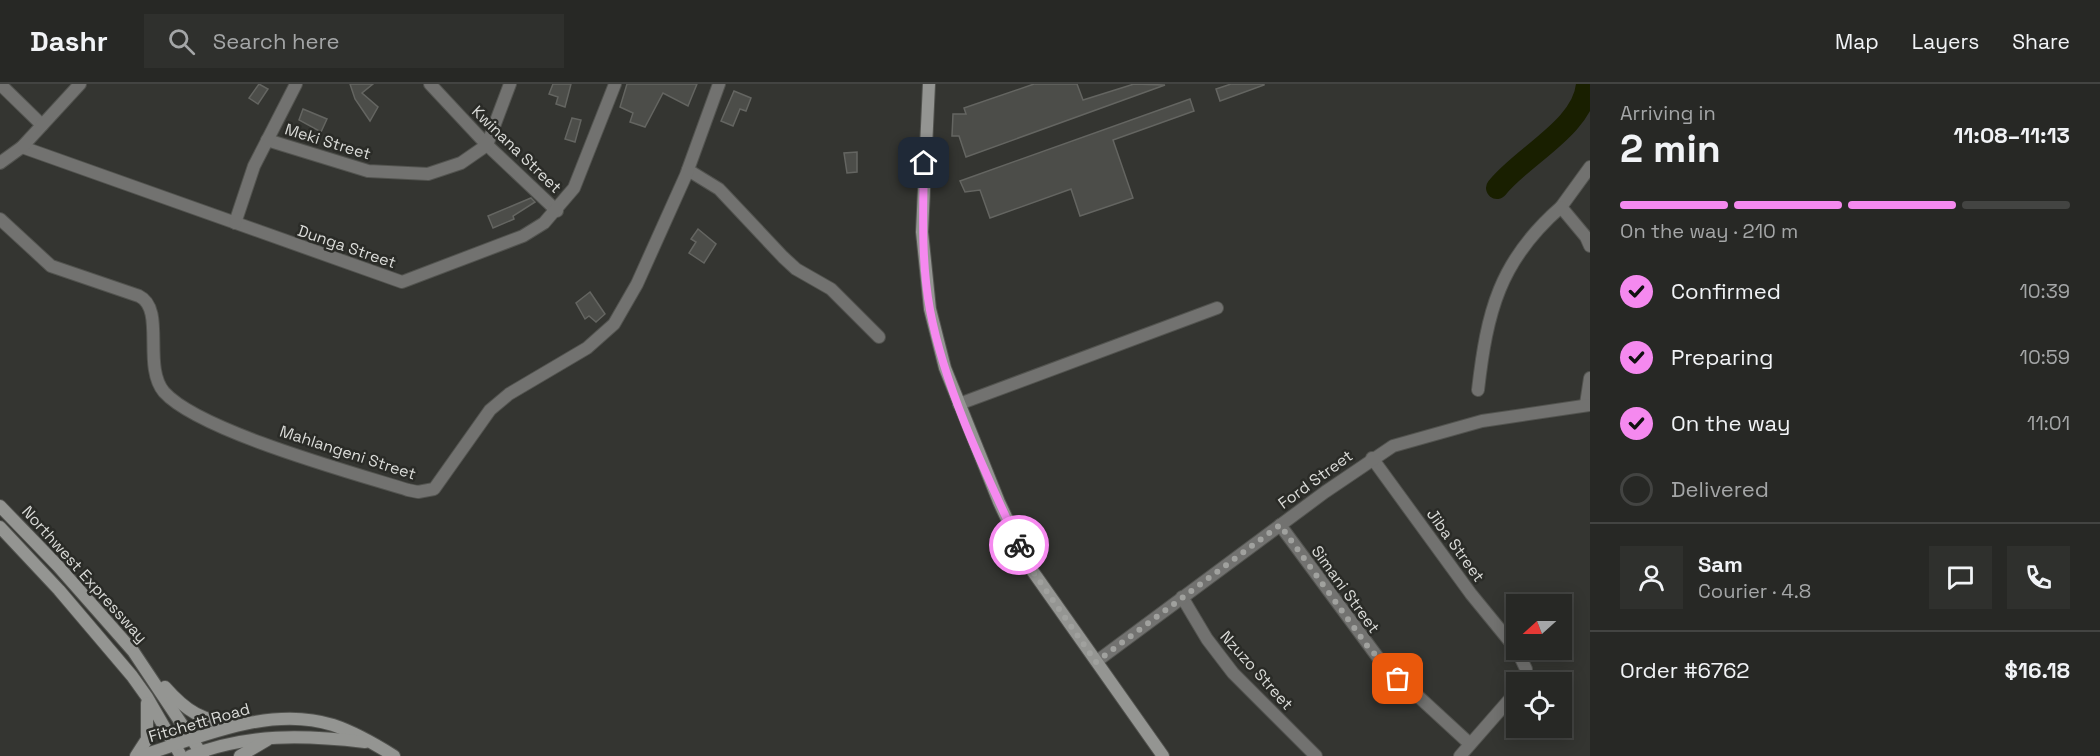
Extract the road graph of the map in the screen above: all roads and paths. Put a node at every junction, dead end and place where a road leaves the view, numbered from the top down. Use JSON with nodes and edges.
{"nodes":[{"id":1,"x":0,"y":84,"type":"edge"},
{"id":2,"x":80,"y":84,"type":"edge"},
{"id":3,"x":296,"y":84,"type":"edge"},
{"id":4,"x":430,"y":84,"type":"edge"},
{"id":5,"x":510,"y":84,"type":"edge"},
{"id":6,"x":615,"y":84,"type":"edge"},
{"id":7,"x":719,"y":84,"type":"edge"},
{"id":8,"x":929,"y":84,"type":"edge"},
{"id":9,"x":42,"y":125,"type":"junction"},
{"id":10,"x":267,"y":140,"type":"junction"},
{"id":11,"x":487,"y":145,"type":"junction"},
{"id":12,"x":22,"y":147,"type":"junction"},
{"id":13,"x":0,"y":163,"type":"edge"},
{"id":14,"x":1590,"y":166,"type":"edge"},
{"id":15,"x":688,"y":170,"type":"junction"},
{"id":16,"x":1561,"y":207,"type":"junction"},
{"id":17,"x":556,"y":211,"type":"junction"},
{"id":18,"x":0,"y":219,"type":"edge"},
{"id":19,"x":235,"y":224,"type":"junction"},
{"id":20,"x":1590,"y":246,"type":"edge"},
{"id":21,"x":1217,"y":309,"type":"dead end"},
{"id":22,"x":879,"y":337,"type":"dead end"},
{"id":23,"x":1590,"y":378,"type":"edge"},
{"id":24,"x":1478,"y":390,"type":"dead end"},
{"id":25,"x":1588,"y":404,"type":"edge"},
{"id":26,"x":961,"y":408,"type":"junction"},
{"id":27,"x":1372,"y":458,"type":"junction"},
{"id":28,"x":0,"y":506,"type":"edge"},
{"id":29,"x":1280,"y":525,"type":"junction"},
{"id":30,"x":0,"y":527,"type":"edge"},
{"id":31,"x":1182,"y":597,"type":"junction"},
{"id":32,"x":1506,"y":636,"type":"edge"},
{"id":33,"x":133,"y":651,"type":"junction"},
{"id":34,"x":1096,"y":662,"type":"junction"},
{"id":35,"x":147,"y":697,"type":"junction"},
{"id":36,"x":1506,"y":703,"type":"edge"},
{"id":37,"x":246,"y":724,"type":"junction"},
{"id":38,"x":271,"y":738,"type":"junction"},
{"id":39,"x":192,"y":739,"type":"junction"},
{"id":40,"x":369,"y":742,"type":"junction"},
{"id":41,"x":1470,"y":744,"type":"junction"},
{"id":42,"x":174,"y":745,"type":"junction"},
{"id":43,"x":1158,"y":754,"type":"edge"},
{"id":44,"x":198,"y":755,"type":"edge"},
{"id":45,"x":136,"y":756,"type":"edge"},
{"id":46,"x":141,"y":756,"type":"edge"},
{"id":47,"x":181,"y":756,"type":"edge"},
{"id":48,"x":240,"y":756,"type":"edge"},
{"id":49,"x":394,"y":756,"type":"edge"},
{"id":50,"x":1316,"y":756,"type":"edge"},
{"id":51,"x":1460,"y":756,"type":"edge"}],
"edges":[{"from":1,"to":9,"type":"street"},
{"from":2,"to":9,"type":"street"},
{"from":3,"to":10,"type":"street","name":"Meki Street"},
{"from":4,"to":11,"type":"street","name":"Kwinana Street"},
{"from":5,"to":11,"type":"street"},
{"from":6,"to":17,"type":"street","name":"Dunga Street"},
{"from":7,"to":15,"type":"street","name":"Mahlangeni Street"},
{"from":8,"to":26,"type":"street"},
{"from":9,"to":12,"type":"street"},
{"from":10,"to":11,"type":"street","name":"Meki Street"},
{"from":10,"to":19,"type":"street","name":"Meki Street"},
{"from":11,"to":17,"type":"street","name":"Kwinana Street"},
{"from":12,"to":13,"type":"street"},
{"from":12,"to":19,"type":"street","name":"Dunga Street"},
{"from":14,"to":16,"type":"street"},
{"from":15,"to":18,"type":"street","name":"Mahlangeni Street"},
{"from":15,"to":22,"type":"street"},
{"from":16,"to":20,"type":"street"},
{"from":16,"to":24,"type":"street"},
{"from":17,"to":19,"type":"street","name":"Dunga Street"},
{"from":21,"to":26,"type":"street"},
{"from":23,"to":25,"type":"street"},
{"from":25,"to":27,"type":"street","name":"Ford Street"},
{"from":26,"to":34,"type":"street"},
{"from":27,"to":29,"type":"street","name":"Ford Street"},
{"from":27,"to":32,"type":"street","name":"Jiba Street"},
{"from":28,"to":33,"type":"street","name":"Northwest Expressway"},
{"from":29,"to":31,"type":"street","name":"Ford Street"},
{"from":29,"to":41,"type":"street","name":"Simani Street"},
{"from":30,"to":35,"type":"street","name":"Northwest Expressway"},
{"from":31,"to":34,"type":"street","name":"Ford Street"},
{"from":31,"to":50,"type":"street","name":"Nzuzo Street"},
{"from":33,"to":37,"type":"street"},
{"from":33,"to":39,"type":"street","name":"Northwest Expressway"},
{"from":34,"to":43,"type":"street"},
{"from":35,"to":42,"type":"street","name":"Northwest Expressway"},
{"from":35,"to":45,"type":"street"},
{"from":36,"to":41,"type":"street"},
{"from":37,"to":39,"type":"street","name":"Fitchett Road"},
{"from":37,"to":40,"type":"street","name":"Fitchett Road"},
{"from":38,"to":40,"type":"street","name":"Fitchett Road"},
{"from":38,"to":44,"type":"street","name":"Fitchett Road"},
{"from":38,"to":48,"type":"street"},
{"from":39,"to":42,"type":"street","name":"Fitchett Road"},
{"from":39,"to":44,"type":"street","name":"Northwest Expressway"},
{"from":40,"to":49,"type":"street","name":"Fitchett Road"},
{"from":41,"to":51,"type":"street"},
{"from":42,"to":46,"type":"street","name":"Fitchett Road"},
{"from":42,"to":47,"type":"street","name":"Northwest Expressway"}]}
